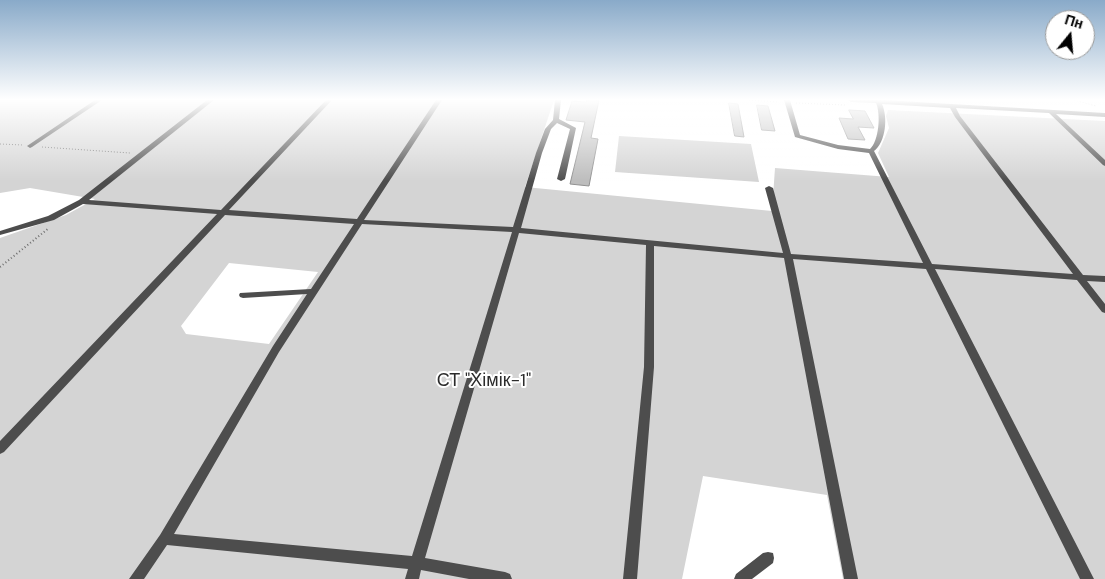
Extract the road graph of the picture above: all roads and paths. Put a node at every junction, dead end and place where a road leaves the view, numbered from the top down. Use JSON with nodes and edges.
{"nodes":[{"id":1,"x":58,"y":127,"type":"edge"},
{"id":2,"x":177,"y":127,"type":"edge"},
{"id":3,"x":304,"y":127,"type":"edge"},
{"id":4,"x":422,"y":127,"type":"edge"},
{"id":5,"x":550,"y":127,"type":"edge"},
{"id":6,"x":571,"y":127,"type":"edge"},
{"id":7,"x":794,"y":127,"type":"edge"},
{"id":8,"x":881,"y":127,"type":"edge"},
{"id":9,"x":964,"y":127,"type":"edge"},
{"id":10,"x":1067,"y":127,"type":"edge"},
{"id":11,"x":0,"y":144,"type":"edge"},
{"id":12,"x":30,"y":146,"type":"junction"},
{"id":13,"x":871,"y":151,"type":"junction"},
{"id":14,"x":142,"y":154,"type":"junction"},
{"id":15,"x":1105,"y":164,"type":"edge"},
{"id":16,"x":561,"y":179,"type":"dead end"},
{"id":17,"x":769,"y":188,"type":"dead end"},
{"id":18,"x":82,"y":202,"type":"junction"},
{"id":19,"x":225,"y":211,"type":"junction"},
{"id":20,"x":360,"y":222,"type":"junction"},
{"id":21,"x":52,"y":225,"type":"dead end"},
{"id":22,"x":517,"y":230,"type":"junction"},
{"id":23,"x":0,"y":233,"type":"edge"},
{"id":24,"x":650,"y":243,"type":"junction"},
{"id":25,"x":788,"y":256,"type":"junction"},
{"id":26,"x":930,"y":265,"type":"junction"},
{"id":27,"x":0,"y":267,"type":"edge"},
{"id":28,"x":1079,"y":277,"type":"junction"},
{"id":29,"x":1105,"y":279,"type":"edge"},
{"id":30,"x":314,"y":292,"type":"junction"},
{"id":31,"x":243,"y":296,"type":"dead end"},
{"id":32,"x":1105,"y":310,"type":"edge"},
{"id":33,"x":0,"y":449,"type":"edge"},
{"id":34,"x":164,"y":540,"type":"junction"},
{"id":35,"x":768,"y":558,"type":"dead end"},
{"id":36,"x":417,"y":563,"type":"junction"},
{"id":37,"x":136,"y":579,"type":"edge"},
{"id":38,"x":412,"y":579,"type":"edge"},
{"id":39,"x":505,"y":579,"type":"edge"},
{"id":40,"x":630,"y":579,"type":"edge"},
{"id":41,"x":741,"y":579,"type":"edge"},
{"id":42,"x":851,"y":579,"type":"edge"},
{"id":43,"x":1087,"y":579,"type":"edge"}],
"edges":[{"from":1,"to":12,"type":"street"},
{"from":2,"to":14,"type":"street"},
{"from":3,"to":19,"type":"street"},
{"from":4,"to":20,"type":"street"},
{"from":5,"to":22,"type":"street"},
{"from":6,"to":16,"type":"street"},
{"from":7,"to":13,"type":"street"},
{"from":8,"to":13,"type":"street"},
{"from":9,"to":28,"type":"street"},
{"from":10,"to":15,"type":"street"},
{"from":11,"to":12,"type":"path"},
{"from":12,"to":14,"type":"path"},
{"from":13,"to":26,"type":"street"},
{"from":14,"to":18,"type":"street"},
{"from":17,"to":25,"type":"street"},
{"from":18,"to":19,"type":"street"},
{"from":18,"to":23,"type":"street"},
{"from":19,"to":20,"type":"street"},
{"from":19,"to":33,"type":"street"},
{"from":20,"to":22,"type":"street"},
{"from":20,"to":30,"type":"street"},
{"from":21,"to":27,"type":"path"},
{"from":22,"to":24,"type":"street"},
{"from":22,"to":36,"type":"street"},
{"from":24,"to":25,"type":"street"},
{"from":24,"to":40,"type":"street"},
{"from":25,"to":26,"type":"street"},
{"from":25,"to":42,"type":"street"},
{"from":26,"to":28,"type":"street"},
{"from":26,"to":43,"type":"street"},
{"from":28,"to":29,"type":"street"},
{"from":28,"to":32,"type":"street"},
{"from":30,"to":31,"type":"street"},
{"from":30,"to":34,"type":"street"},
{"from":34,"to":36,"type":"street"},
{"from":34,"to":37,"type":"street"},
{"from":35,"to":41,"type":"street"},
{"from":36,"to":38,"type":"street"},
{"from":36,"to":39,"type":"street"}]}
